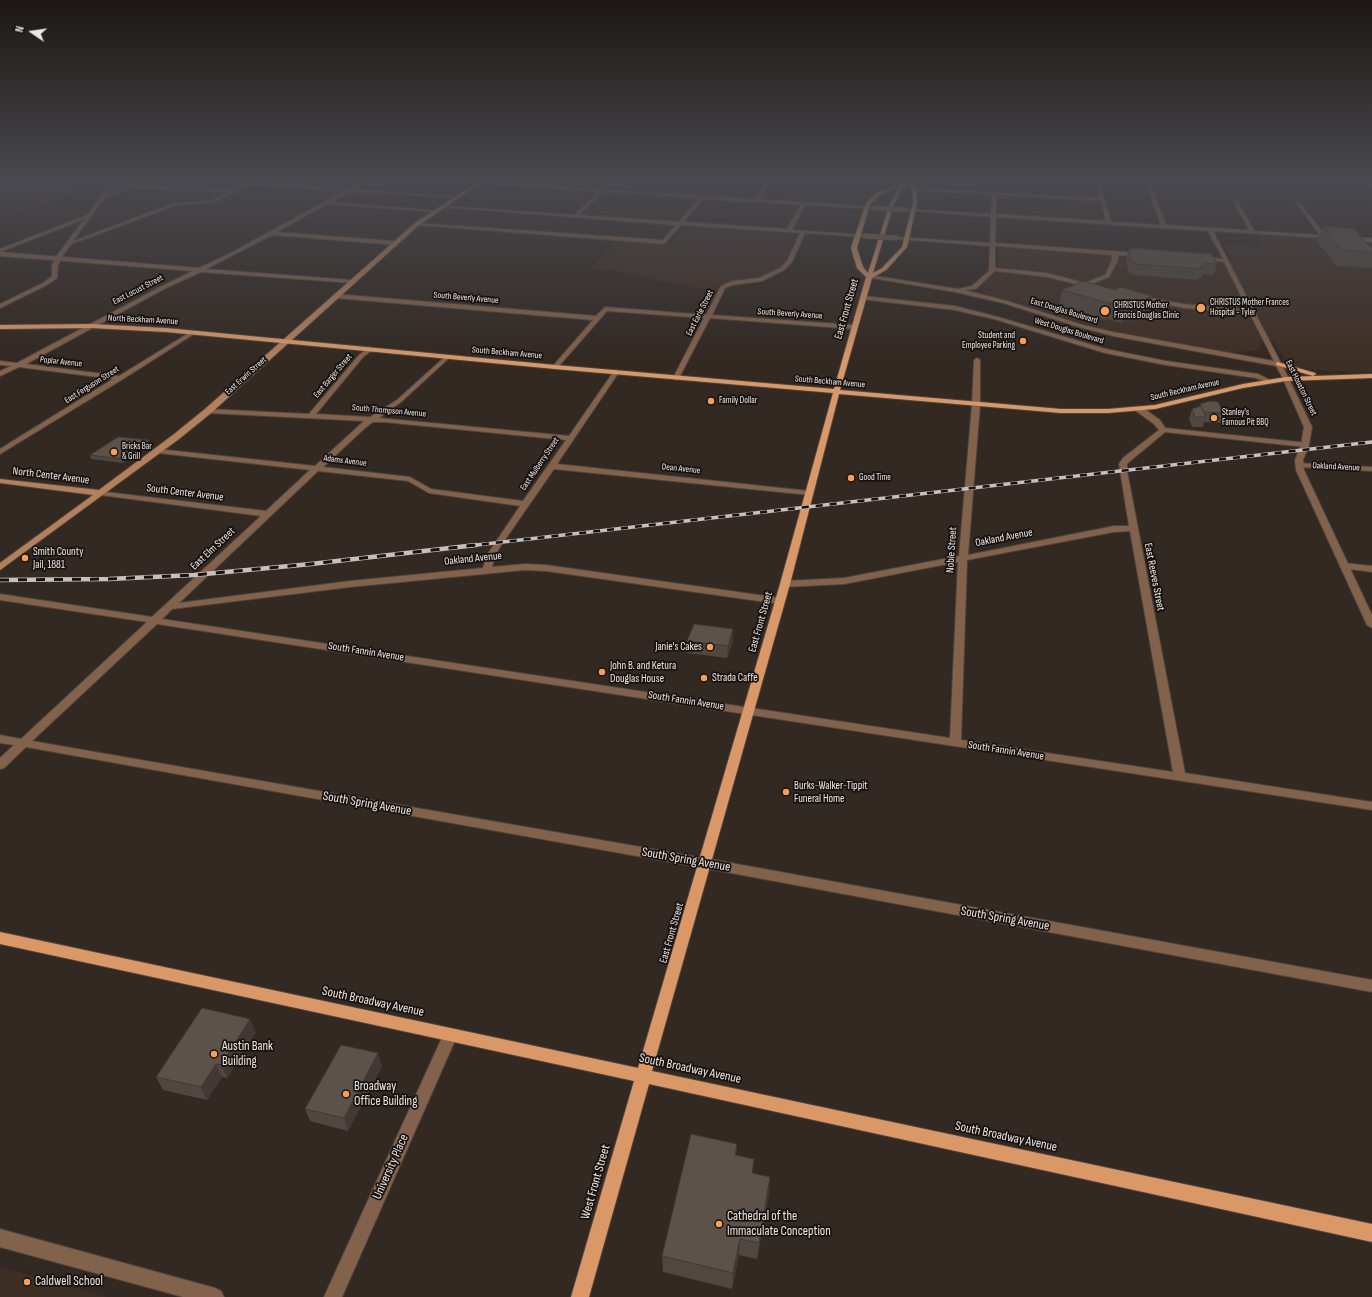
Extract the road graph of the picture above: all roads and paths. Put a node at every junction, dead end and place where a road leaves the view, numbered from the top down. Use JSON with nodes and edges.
{"nodes":[{"id":1,"x":907,"y":239,"type":"edge"},
{"id":2,"x":29,"y":240,"type":"edge"},
{"id":3,"x":72,"y":240,"type":"edge"},
{"id":4,"x":82,"y":240,"type":"edge"},
{"id":5,"x":258,"y":240,"type":"edge"},
{"id":6,"x":352,"y":240,"type":"edge"},
{"id":7,"x":399,"y":240,"type":"edge"},
{"id":8,"x":630,"y":240,"type":"edge"},
{"id":9,"x":666,"y":240,"type":"edge"},
{"id":10,"x":799,"y":240,"type":"edge"},
{"id":11,"x":855,"y":240,"type":"edge"},
{"id":12,"x":881,"y":240,"type":"edge"},
{"id":13,"x":915,"y":240,"type":"edge"},
{"id":14,"x":993,"y":240,"type":"edge"},
{"id":15,"x":1215,"y":240,"type":"edge"},
{"id":16,"x":395,"y":243,"type":"junction"},
{"id":17,"x":68,"y":245,"type":"junction"},
{"id":18,"x":993,"y":245,"type":"junction"},
{"id":19,"x":0,"y":252,"type":"edge"},
{"id":20,"x":1115,"y":253,"type":"junction"},
{"id":21,"x":1144,"y":255,"type":"edge"},
{"id":22,"x":58,"y":258,"type":"junction"},
{"id":23,"x":1198,"y":259,"type":"edge"},
{"id":24,"x":1226,"y":261,"type":"junction"},
{"id":25,"x":992,"y":269,"type":"junction"},
{"id":26,"x":200,"y":270,"type":"junction"},
{"id":27,"x":869,"y":278,"type":"junction"},
{"id":28,"x":351,"y":282,"type":"junction"},
{"id":29,"x":1087,"y":284,"type":"junction"},
{"id":30,"x":974,"y":288,"type":"junction"},
{"id":31,"x":1100,"y":288,"type":"edge"},
{"id":32,"x":955,"y":290,"type":"junction"},
{"id":33,"x":335,"y":296,"type":"junction"},
{"id":34,"x":983,"y":296,"type":"junction"},
{"id":35,"x":1130,"y":296,"type":"edge"},
{"id":36,"x":863,"y":298,"type":"junction"},
{"id":37,"x":0,"y":306,"type":"edge"},
{"id":38,"x":1252,"y":312,"type":"junction"},
{"id":39,"x":709,"y":317,"type":"junction"},
{"id":40,"x":596,"y":318,"type":"junction"},
{"id":41,"x":91,"y":326,"type":"junction"},
{"id":42,"x":0,"y":327,"type":"edge"},
{"id":43,"x":854,"y":327,"type":"junction"},
{"id":44,"x":194,"y":332,"type":"junction"},
{"id":45,"x":284,"y":341,"type":"junction"},
{"id":46,"x":1268,"y":346,"type":"junction"},
{"id":47,"x":370,"y":349,"type":"junction"},
{"id":48,"x":1213,"y":353,"type":"junction"},
{"id":49,"x":447,"y":357,"type":"junction"},
{"id":50,"x":1234,"y":357,"type":"junction"},
{"id":51,"x":977,"y":360,"type":"dead end"},
{"id":52,"x":0,"y":363,"type":"edge"},
{"id":53,"x":1278,"y":364,"type":"junction"},
{"id":54,"x":17,"y":366,"type":"junction"},
{"id":55,"x":555,"y":367,"type":"junction"},
{"id":56,"x":1212,"y":369,"type":"junction"},
{"id":57,"x":616,"y":372,"type":"junction"},
{"id":58,"x":0,"y":374,"type":"edge"},
{"id":59,"x":1372,"y":376,"type":"edge"},
{"id":60,"x":1331,"y":377,"type":"junction"},
{"id":61,"x":121,"y":378,"type":"junction"},
{"id":62,"x":676,"y":378,"type":"junction"},
{"id":63,"x":1286,"y":379,"type":"junction"},
{"id":64,"x":1269,"y":382,"type":"junction"},
{"id":65,"x":836,"y":392,"type":"junction"},
{"id":66,"x":976,"y":405,"type":"junction"},
{"id":67,"x":1139,"y":409,"type":"junction"},
{"id":68,"x":208,"y":411,"type":"junction"},
{"id":69,"x":311,"y":416,"type":"junction"},
{"id":70,"x":371,"y":419,"type":"junction"},
{"id":71,"x":1163,"y":430,"type":"junction"},
{"id":72,"x":569,"y":438,"type":"junction"},
{"id":73,"x":1305,"y":445,"type":"junction"},
{"id":74,"x":158,"y":451,"type":"junction"},
{"id":75,"x":0,"y":452,"type":"edge"},
{"id":76,"x":1299,"y":465,"type":"junction"},
{"id":77,"x":551,"y":466,"type":"junction"},
{"id":78,"x":317,"y":468,"type":"junction"},
{"id":79,"x":1372,"y":470,"type":"edge"},
{"id":80,"x":0,"y":481,"type":"edge"},
{"id":81,"x":100,"y":493,"type":"junction"},
{"id":82,"x":809,"y":493,"type":"junction"},
{"id":83,"x":525,"y":504,"type":"junction"},
{"id":84,"x":267,"y":514,"type":"junction"},
{"id":85,"x":1133,"y":528,"type":"junction"},
{"id":86,"x":963,"y":558,"type":"junction"},
{"id":87,"x":1344,"y":566,"type":"junction"},
{"id":88,"x":0,"y":567,"type":"edge"},
{"id":89,"x":1372,"y":569,"type":"edge"},
{"id":90,"x":487,"y":570,"type":"junction"},
{"id":91,"x":784,"y":584,"type":"junction"},
{"id":92,"x":0,"y":597,"type":"edge"},
{"id":93,"x":780,"y":601,"type":"junction"},
{"id":94,"x":168,"y":607,"type":"junction"},
{"id":95,"x":154,"y":620,"type":"junction"},
{"id":96,"x":1372,"y":625,"type":"edge"},
{"id":97,"x":748,"y":710,"type":"junction"},
{"id":98,"x":0,"y":739,"type":"edge"},
{"id":99,"x":23,"y":743,"type":"junction"},
{"id":100,"x":955,"y":743,"type":"junction"},
{"id":101,"x":0,"y":765,"type":"edge"},
{"id":102,"x":1180,"y":777,"type":"junction"},
{"id":103,"x":1372,"y":806,"type":"edge"},
{"id":104,"x":704,"y":864,"type":"junction"},
{"id":105,"x":0,"y":938,"type":"edge"},
{"id":106,"x":1372,"y":986,"type":"edge"},
{"id":107,"x":450,"y":1036,"type":"junction"},
{"id":108,"x":643,"y":1076,"type":"junction"},
{"id":109,"x":1372,"y":1233,"type":"edge"},
{"id":110,"x":0,"y":1238,"type":"edge"},
{"id":111,"x":215,"y":1297,"type":"edge"},
{"id":112,"x":333,"y":1297,"type":"edge"},
{"id":113,"x":580,"y":1297,"type":"edge"}],
"edges":[{"from":1,"to":27,"type":"main road"},
{"from":2,"to":19,"type":"street"},
{"from":3,"to":17,"type":"street"},
{"from":4,"to":17,"type":"street"},
{"from":5,"to":26,"type":"street","name":"East Locust Street"},
{"from":6,"to":16,"type":"street"},
{"from":7,"to":16,"type":"main road","name":"East Erwin Street"},
{"from":8,"to":9,"type":"street"},
{"from":10,"to":39,"type":"street","name":"East Earle Street"},
{"from":11,"to":27,"type":"main road"},
{"from":12,"to":27,"type":"main road","name":"East Front Street"},
{"from":13,"to":18,"type":"street"},
{"from":14,"to":18,"type":"street"},
{"from":15,"to":24,"type":"street","name":"East Houston Street"},
{"from":16,"to":28,"type":"main road","name":"East Erwin Street"},
{"from":17,"to":22,"type":"street"},
{"from":18,"to":20,"type":"street"},
{"from":18,"to":25,"type":"street"},
{"from":19,"to":22,"type":"street"},
{"from":20,"to":21,"type":"street"},
{"from":20,"to":29,"type":"street"},
{"from":22,"to":26,"type":"street"},
{"from":22,"to":37,"type":"street"},
{"from":23,"to":24,"type":"street"},
{"from":24,"to":38,"type":"street","name":"East Houston Street"},
{"from":25,"to":29,"type":"street"},
{"from":25,"to":30,"type":"street"},
{"from":26,"to":28,"type":"street"},
{"from":26,"to":41,"type":"street","name":"East Locust Street"},
{"from":27,"to":32,"type":"street","name":"East Douglas Boulevard"},
{"from":27,"to":36,"type":"main road","name":"East Front Street"},
{"from":28,"to":33,"type":"main road","name":"East Erwin Street"},
{"from":29,"to":31,"type":"street"},
{"from":30,"to":32,"type":"street"},
{"from":30,"to":34,"type":"street"},
{"from":32,"to":34,"type":"street","name":"East Douglas Boulevard"},
{"from":33,"to":40,"type":"street","name":"South Beverly Avenue"},
{"from":33,"to":45,"type":"main road","name":"East Erwin Street"},
{"from":34,"to":48,"type":"street","name":"East Douglas Boulevard"},
{"from":35,"to":38,"type":"street"},
{"from":36,"to":43,"type":"main road","name":"East Front Street"},
{"from":36,"to":56,"type":"street","name":"West Douglas Boulevard"},
{"from":38,"to":46,"type":"street","name":"East Houston Street"},
{"from":39,"to":40,"type":"street","name":"South Beverly Avenue"},
{"from":39,"to":43,"type":"street","name":"South Beverly Avenue"},
{"from":39,"to":62,"type":"street","name":"East Earle Street"},
{"from":40,"to":55,"type":"street"},
{"from":41,"to":42,"type":"main road","name":"North Beckham Avenue"},
{"from":41,"to":44,"type":"main road","name":"North Beckham Avenue"},
{"from":41,"to":54,"type":"street","name":"East Locust Street"},
{"from":43,"to":65,"type":"main road","name":"East Front Street"},
{"from":44,"to":45,"type":"main road","name":"North Beckham Avenue"},
{"from":44,"to":61,"type":"street","name":"East Ferguson Street"},
{"from":45,"to":47,"type":"main road","name":"South Beckham Avenue"},
{"from":45,"to":68,"type":"main road","name":"East Erwin Street"},
{"from":46,"to":50,"type":"street"},
{"from":46,"to":53,"type":"street","name":"East Houston Street"},
{"from":47,"to":49,"type":"main road","name":"South Beckham Avenue"},
{"from":47,"to":69,"type":"street","name":"East Barger Street"},
{"from":48,"to":50,"type":"street","name":"East Douglas Boulevard"},
{"from":48,"to":56,"type":"street"},
{"from":49,"to":55,"type":"main road","name":"South Beckham Avenue"},
{"from":49,"to":70,"type":"street","name":"East Elm Street"},
{"from":50,"to":53,"type":"street","name":"East Douglas Boulevard"},
{"from":51,"to":66,"type":"street","name":"Noble Street"},
{"from":52,"to":54,"type":"street","name":"Poplar Avenue"},
{"from":53,"to":60,"type":"main road"},
{"from":53,"to":63,"type":"street","name":"East Houston Street"},
{"from":54,"to":58,"type":"street","name":"East Locust Street"},
{"from":54,"to":61,"type":"street","name":"Poplar Avenue"},
{"from":55,"to":57,"type":"main road","name":"South Beckham Avenue"},
{"from":56,"to":64,"type":"street","name":"West Douglas Boulevard"},
{"from":57,"to":62,"type":"main road","name":"South Beckham Avenue"},
{"from":57,"to":72,"type":"street","name":"East Mulberry Street"},
{"from":59,"to":60,"type":"main road","name":"South Beckham Avenue"},
{"from":60,"to":63,"type":"main road","name":"South Beckham Avenue"},
{"from":61,"to":75,"type":"street","name":"East Ferguson Street"},
{"from":62,"to":65,"type":"main road","name":"South Beckham Avenue"},
{"from":63,"to":64,"type":"main road","name":"South Beckham Avenue"},
{"from":63,"to":73,"type":"street","name":"East Houston Street"},
{"from":64,"to":67,"type":"main road","name":"South Beckham Avenue"},
{"from":65,"to":66,"type":"main road","name":"South Beckham Avenue"},
{"from":65,"to":82,"type":"main road","name":"East Front Street"},
{"from":66,"to":67,"type":"main road","name":"South Beckham Avenue"},
{"from":66,"to":86,"type":"street","name":"Noble Street"},
{"from":67,"to":71,"type":"street"},
{"from":68,"to":69,"type":"street","name":"South Thompson Avenue"},
{"from":68,"to":74,"type":"main road","name":"East Erwin Street"},
{"from":69,"to":70,"type":"street","name":"South Thompson Avenue"},
{"from":70,"to":72,"type":"street","name":"South Thompson Avenue"},
{"from":70,"to":78,"type":"street","name":"East Elm Street"},
{"from":71,"to":73,"type":"street"},
{"from":71,"to":85,"type":"street","name":"East Reeves Street"},
{"from":72,"to":77,"type":"street","name":"East Mulberry Street"},
{"from":73,"to":76,"type":"street","name":"East Houston Street"},
{"from":74,"to":78,"type":"street","name":"Adams Avenue"},
{"from":74,"to":81,"type":"main road","name":"East Erwin Street"},
{"from":76,"to":79,"type":"street","name":"Oakland Avenue"},
{"from":76,"to":87,"type":"street"},
{"from":77,"to":82,"type":"street","name":"Dean Avenue"},
{"from":77,"to":83,"type":"street","name":"East Mulberry Street"},
{"from":78,"to":83,"type":"street","name":"Adams Avenue"},
{"from":78,"to":84,"type":"street","name":"East Elm Street"},
{"from":80,"to":81,"type":"main road","name":"North Center Avenue"},
{"from":81,"to":84,"type":"street","name":"South Center Avenue"},
{"from":81,"to":88,"type":"main road","name":"East Erwin Street"},
{"from":82,"to":91,"type":"main road","name":"East Front Street"},
{"from":83,"to":90,"type":"street","name":"East Mulberry Street"},
{"from":84,"to":94,"type":"street","name":"East Elm Street"},
{"from":85,"to":86,"type":"street","name":"Oakland Avenue"},
{"from":85,"to":102,"type":"street","name":"East Reeves Street"},
{"from":86,"to":91,"type":"street","name":"Oakland Avenue"},
{"from":86,"to":100,"type":"street","name":"Noble Street"},
{"from":87,"to":89,"type":"street"},
{"from":87,"to":96,"type":"street"},
{"from":90,"to":93,"type":"street","name":"Oakland Avenue"},
{"from":90,"to":94,"type":"street","name":"Oakland Avenue"},
{"from":91,"to":93,"type":"main road","name":"East Front Street"},
{"from":92,"to":95,"type":"street","name":"South Fannin Avenue"},
{"from":93,"to":97,"type":"main road","name":"East Front Street"},
{"from":94,"to":95,"type":"street","name":"East Elm Street"},
{"from":95,"to":97,"type":"street","name":"South Fannin Avenue"},
{"from":95,"to":99,"type":"street","name":"East Elm Street"},
{"from":97,"to":100,"type":"street","name":"South Fannin Avenue"},
{"from":97,"to":104,"type":"main road","name":"East Front Street"},
{"from":98,"to":99,"type":"street","name":"South Spring Avenue"},
{"from":99,"to":101,"type":"street","name":"East Elm Street"},
{"from":99,"to":104,"type":"street","name":"South Spring Avenue"},
{"from":100,"to":102,"type":"street","name":"South Fannin Avenue"},
{"from":102,"to":103,"type":"street","name":"South Fannin Avenue"},
{"from":104,"to":106,"type":"street","name":"South Spring Avenue"},
{"from":104,"to":108,"type":"main road","name":"East Front Street"},
{"from":105,"to":107,"type":"main road","name":"South Broadway Avenue"},
{"from":107,"to":108,"type":"main road","name":"South Broadway Avenue"},
{"from":107,"to":112,"type":"street","name":"University Place"},
{"from":108,"to":109,"type":"main road","name":"South Broadway Avenue"},
{"from":108,"to":113,"type":"main road","name":"West Front Street"},
{"from":110,"to":111,"type":"street"}]}
